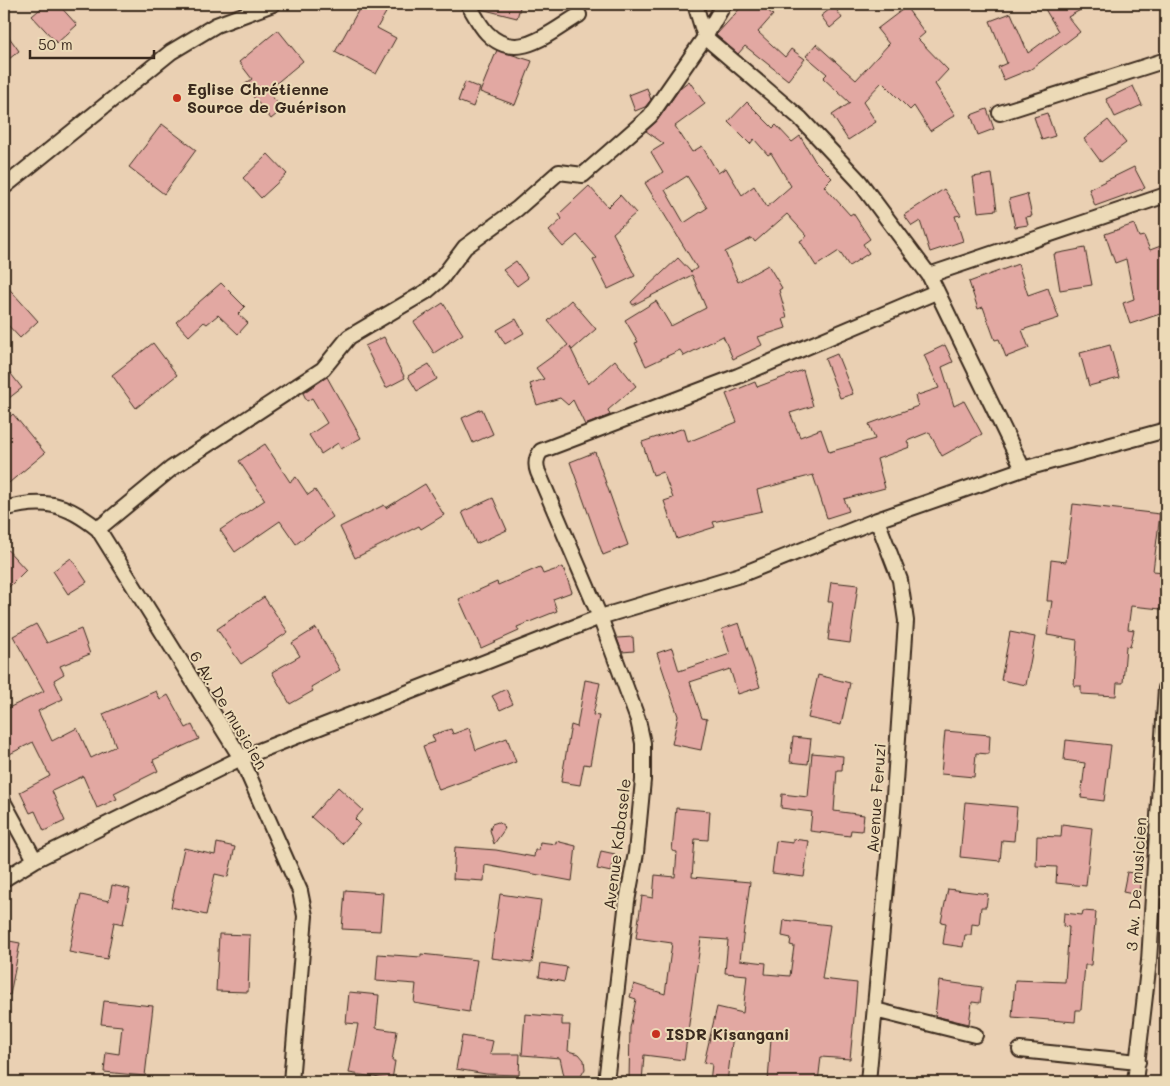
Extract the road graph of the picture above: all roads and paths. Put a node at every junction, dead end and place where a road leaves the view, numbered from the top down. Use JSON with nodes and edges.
{"nodes":[{"id":1,"x":273,"y":4,"type":"edge"},
{"id":2,"x":468,"y":4,"type":"edge"},
{"id":3,"x":695,"y":4,"type":"edge"},
{"id":4,"x":724,"y":4,"type":"edge"},
{"id":5,"x":579,"y":15,"type":"dead end"},
{"id":6,"x":704,"y":37,"type":"junction"},
{"id":7,"x":1166,"y":60,"type":"edge"},
{"id":8,"x":1000,"y":113,"type":"dead end"},
{"id":9,"x":4,"y":187,"type":"edge"},
{"id":10,"x":1166,"y":195,"type":"edge"},
{"id":11,"x":929,"y":275,"type":"junction"},
{"id":12,"x":936,"y":292,"type":"junction"},
{"id":13,"x":1166,"y":430,"type":"edge"},
{"id":14,"x":1023,"y":469,"type":"junction"},
{"id":15,"x":4,"y":509,"type":"edge"},
{"id":16,"x":877,"y":520,"type":"junction"},
{"id":17,"x":98,"y":529,"type":"junction"},
{"id":18,"x":600,"y":617,"type":"junction"},
{"id":19,"x":1166,"y":688,"type":"edge"},
{"id":20,"x":241,"y":758,"type":"junction"},
{"id":21,"x":4,"y":802,"type":"edge"},
{"id":22,"x":35,"y":860,"type":"junction"},
{"id":23,"x":4,"y":879,"type":"edge"},
{"id":24,"x":874,"y":1010,"type":"junction"},
{"id":25,"x":975,"y":1035,"type":"dead end"},
{"id":26,"x":1020,"y":1050,"type":"dead end"},
{"id":27,"x":1138,"y":1062,"type":"junction"},
{"id":28,"x":291,"y":1082,"type":"edge"},
{"id":29,"x":606,"y":1082,"type":"edge"},
{"id":30,"x":868,"y":1082,"type":"edge"},
{"id":31,"x":1135,"y":1082,"type":"edge"}],
"edges":[{"from":1,"to":9,"type":"street"},
{"from":2,"to":5,"type":"street"},
{"from":3,"to":6,"type":"street"},
{"from":4,"to":6,"type":"street"},
{"from":6,"to":11,"type":"street"},
{"from":6,"to":17,"type":"street"},
{"from":7,"to":8,"type":"street"},
{"from":10,"to":11,"type":"street"},
{"from":11,"to":12,"type":"street"},
{"from":12,"to":14,"type":"street"},
{"from":12,"to":18,"type":"street","name":"Avenue Kabasele"},
{"from":13,"to":14,"type":"street"},
{"from":14,"to":16,"type":"street"},
{"from":15,"to":17,"type":"street","name":"6 Av. De musicien"},
{"from":16,"to":18,"type":"street"},
{"from":16,"to":24,"type":"street","name":"Avenue Feruzi"},
{"from":17,"to":20,"type":"street","name":"6 Av. De musicien"},
{"from":18,"to":20,"type":"street"},
{"from":18,"to":29,"type":"street","name":"Avenue Kabasele"},
{"from":19,"to":27,"type":"street","name":"3 Av. De musicien"},
{"from":20,"to":22,"type":"street"},
{"from":20,"to":28,"type":"street","name":"6 Av. De musicien"},
{"from":21,"to":22,"type":"street"},
{"from":22,"to":23,"type":"street"},
{"from":24,"to":25,"type":"street"},
{"from":24,"to":30,"type":"street","name":"Avenue Feruzi"},
{"from":26,"to":27,"type":"street"},
{"from":27,"to":31,"type":"street","name":"3 Av. De musicien"}]}
